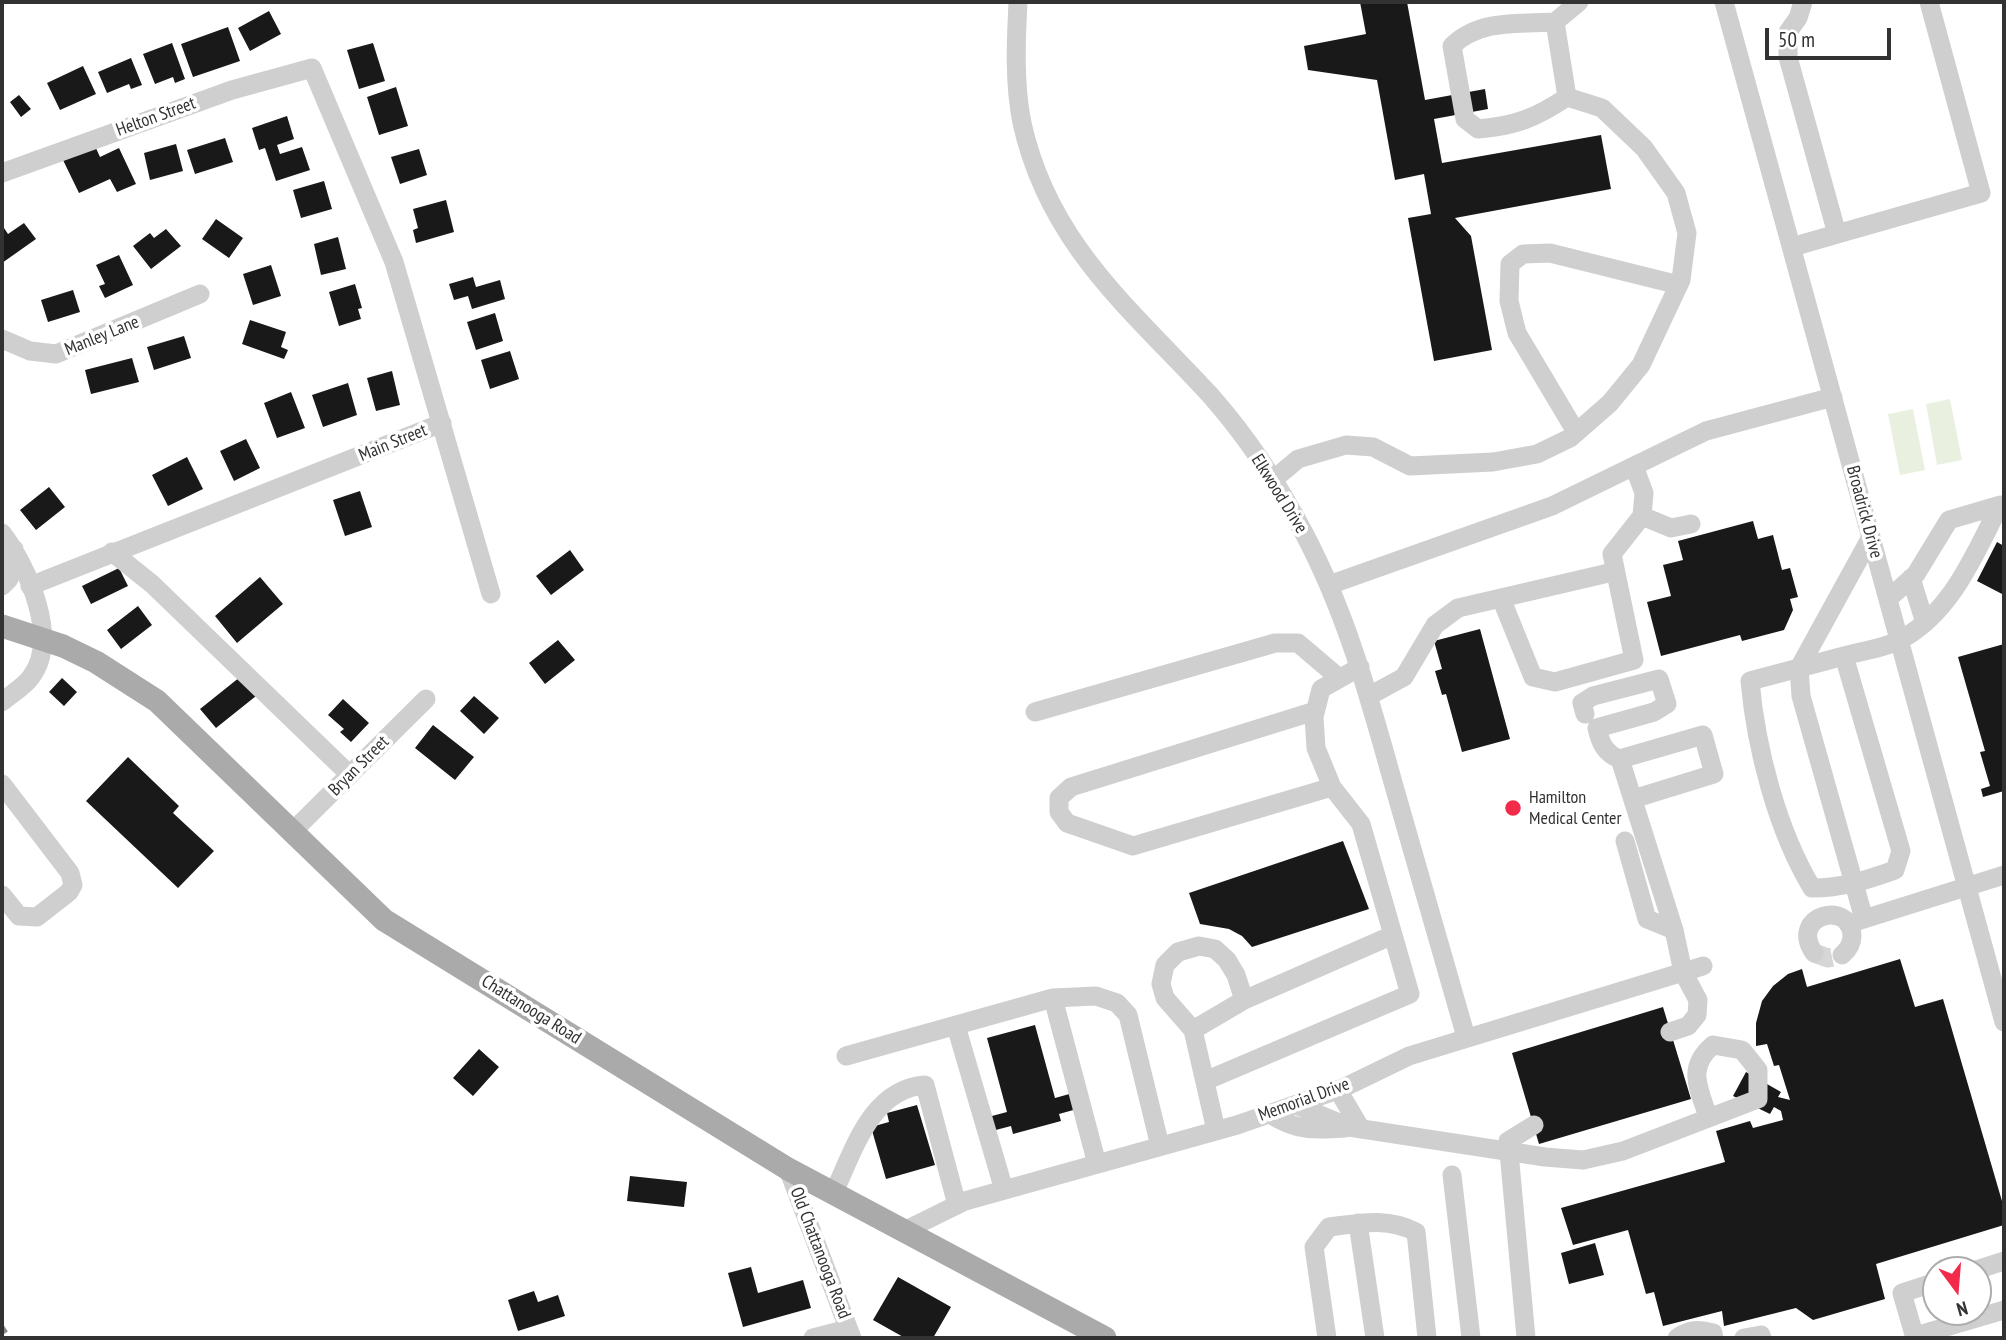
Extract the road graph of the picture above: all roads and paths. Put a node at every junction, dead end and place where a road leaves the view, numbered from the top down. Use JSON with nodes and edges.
{"nodes":[{"id":1,"x":1018,"y":2,"type":"edge"},
{"id":2,"x":1579,"y":2,"type":"edge"},
{"id":3,"x":1724,"y":2,"type":"edge"},
{"id":4,"x":1803,"y":2,"type":"edge"},
{"id":5,"x":1929,"y":2,"type":"edge"},
{"id":6,"x":1555,"y":22,"type":"junction"},
{"id":7,"x":312,"y":68,"type":"joint"},
{"id":8,"x":1567,"y":97,"type":"junction"},
{"id":9,"x":2,"y":173,"type":"edge"},
{"id":10,"x":1837,"y":234,"type":"junction"},
{"id":11,"x":1792,"y":247,"type":"junction"},
{"id":12,"x":1679,"y":285,"type":"junction"},
{"id":13,"x":200,"y":294,"type":"dead end"},
{"id":14,"x":2,"y":339,"type":"edge"},
{"id":15,"x":1833,"y":397,"type":"junction"},
{"id":16,"x":442,"y":423,"type":"junction"},
{"id":17,"x":1576,"y":432,"type":"junction"},
{"id":18,"x":1634,"y":466,"type":"junction"},
{"id":19,"x":1273,"y":480,"type":"junction"},
{"id":20,"x":2002,"y":505,"type":"edge"},
{"id":21,"x":1642,"y":516,"type":"junction"},
{"id":22,"x":1690,"y":524,"type":"dead end"},
{"id":23,"x":2,"y":533,"type":"edge"},
{"id":24,"x":1871,"y":537,"type":"junction"},
{"id":25,"x":14,"y":549,"type":"junction"},
{"id":26,"x":112,"y":552,"type":"junction"},
{"id":27,"x":1613,"y":572,"type":"junction"},
{"id":28,"x":1911,"y":578,"type":"junction"},
{"id":29,"x":1329,"y":585,"type":"junction"},
{"id":30,"x":2,"y":586,"type":"edge"},
{"id":31,"x":30,"y":586,"type":"junction"},
{"id":32,"x":491,"y":594,"type":"dead end"},
{"id":33,"x":1501,"y":598,"type":"junction"},
{"id":34,"x":1888,"y":599,"type":"junction"},
{"id":35,"x":1926,"y":623,"type":"junction"},
{"id":36,"x":2,"y":626,"type":"edge"},
{"id":37,"x":45,"y":639,"type":"junction"},
{"id":38,"x":1900,"y":640,"type":"junction"},
{"id":39,"x":1844,"y":656,"type":"junction"},
{"id":40,"x":1360,"y":667,"type":"junction"},
{"id":41,"x":1799,"y":668,"type":"junction"},
{"id":42,"x":1338,"y":677,"type":"junction"},
{"id":43,"x":1369,"y":696,"type":"junction"},
{"id":44,"x":426,"y":699,"type":"dead end"},
{"id":45,"x":2,"y":702,"type":"edge"},
{"id":46,"x":1315,"y":711,"type":"junction"},
{"id":47,"x":1035,"y":712,"type":"dead end"},
{"id":48,"x":1585,"y":714,"type":"dead end"},
{"id":49,"x":1620,"y":759,"type":"junction"},
{"id":50,"x":350,"y":775,"type":"junction"},
{"id":51,"x":2,"y":785,"type":"edge"},
{"id":52,"x":1332,"y":787,"type":"junction"},
{"id":53,"x":1633,"y":799,"type":"junction"},
{"id":54,"x":292,"y":832,"type":"junction"},
{"id":55,"x":1625,"y":841,"type":"dead end"},
{"id":56,"x":2004,"y":876,"type":"edge"},
{"id":57,"x":1854,"y":884,"type":"junction"},
{"id":58,"x":1967,"y":887,"type":"junction"},
{"id":59,"x":2,"y":895,"type":"edge"},
{"id":60,"x":1856,"y":921,"type":"junction"},
{"id":61,"x":1674,"y":930,"type":"junction"},
{"id":62,"x":1393,"y":935,"type":"junction"},
{"id":63,"x":1814,"y":953,"type":"dead end"},
{"id":64,"x":1842,"y":955,"type":"dead end"},
{"id":65,"x":1703,"y":966,"type":"dead end"},
{"id":66,"x":1683,"y":972,"type":"junction"},
{"id":67,"x":1053,"y":998,"type":"junction"},
{"id":68,"x":1244,"y":1000,"type":"junction"},
{"id":69,"x":2004,"y":1022,"type":"edge"},
{"id":70,"x":956,"y":1026,"type":"junction"},
{"id":71,"x":1193,"y":1030,"type":"junction"},
{"id":72,"x":1671,"y":1032,"type":"dead end"},
{"id":73,"x":1466,"y":1037,"type":"junction"},
{"id":74,"x":846,"y":1056,"type":"dead end"},
{"id":75,"x":1205,"y":1081,"type":"junction"},
{"id":76,"x":1338,"y":1090,"type":"junction"},
{"id":77,"x":1296,"y":1105,"type":"junction"},
{"id":78,"x":1270,"y":1114,"type":"junction"},
{"id":79,"x":1708,"y":1118,"type":"dead end"},
{"id":80,"x":1534,"y":1125,"type":"dead end"},
{"id":81,"x":1355,"y":1128,"type":"junction"},
{"id":82,"x":1216,"y":1130,"type":"junction"},
{"id":83,"x":1160,"y":1146,"type":"junction"},
{"id":84,"x":1510,"y":1152,"type":"junction"},
{"id":85,"x":1097,"y":1164,"type":"junction"},
{"id":86,"x":788,"y":1169,"type":"junction"},
{"id":87,"x":1452,"y":1174,"type":"dead end"},
{"id":88,"x":1004,"y":1190,"type":"junction"},
{"id":89,"x":834,"y":1192,"type":"junction"},
{"id":90,"x":957,"y":1205,"type":"junction"},
{"id":91,"x":1358,"y":1223,"type":"junction"},
{"id":92,"x":904,"y":1231,"type":"junction"},
{"id":93,"x":1922,"y":1287,"type":"edge"},
{"id":94,"x":2004,"y":1310,"type":"edge"},
{"id":95,"x":850,"y":1334,"type":"edge"},
{"id":96,"x":1915,"y":1337,"type":"edge"},
{"id":97,"x":813,"y":1338,"type":"edge"},
{"id":98,"x":1105,"y":1338,"type":"edge"},
{"id":99,"x":1327,"y":1338,"type":"edge"},
{"id":100,"x":1375,"y":1338,"type":"edge"},
{"id":101,"x":1427,"y":1338,"type":"edge"},
{"id":102,"x":1471,"y":1338,"type":"edge"},
{"id":103,"x":1527,"y":1338,"type":"edge"},
{"id":104,"x":1677,"y":1338,"type":"edge"},
{"id":105,"x":1714,"y":1338,"type":"edge"},
{"id":106,"x":1744,"y":1338,"type":"edge"},
{"id":107,"x":1762,"y":1338,"type":"edge"}],
"edges":[{"from":1,"to":19,"type":"street","name":"Elkwood Drive"},
{"from":2,"to":6,"type":"street"},
{"from":3,"to":11,"type":"street","name":"Broadrick Drive"},
{"from":4,"to":10,"type":"street"},
{"from":5,"to":10,"type":"street"},
{"from":6,"to":8,"type":"street"},
{"from":6,"to":8,"type":"street"},
{"from":7,"to":9,"type":"street","name":"Helton Street"},
{"from":7,"to":16,"type":"street","name":"Main Street"},
{"from":8,"to":12,"type":"street"},
{"from":10,"to":11,"type":"street"},
{"from":11,"to":15,"type":"street","name":"Broadrick Drive"},
{"from":12,"to":17,"type":"street"},
{"from":12,"to":17,"type":"street"},
{"from":13,"to":14,"type":"street","name":"Manley Lane"},
{"from":15,"to":18,"type":"street"},
{"from":15,"to":24,"type":"street","name":"Broadrick Drive"},
{"from":16,"to":26,"type":"street","name":"Main Street"},
{"from":16,"to":32,"type":"street"},
{"from":17,"to":19,"type":"street"},
{"from":18,"to":21,"type":"street"},
{"from":18,"to":29,"type":"street"},
{"from":19,"to":29,"type":"street","name":"Elkwood Drive"},
{"from":20,"to":28,"type":"street"},
{"from":20,"to":35,"type":"street"},
{"from":21,"to":22,"type":"street"},
{"from":21,"to":27,"type":"street"},
{"from":23,"to":25,"type":"street"},
{"from":24,"to":34,"type":"street","name":"Broadrick Drive"},
{"from":24,"to":41,"type":"street"},
{"from":25,"to":30,"type":"street"},
{"from":25,"to":31,"type":"street"},
{"from":26,"to":31,"type":"street","name":"Main Street"},
{"from":26,"to":50,"type":"street"},
{"from":27,"to":33,"type":"street"},
{"from":27,"to":33,"type":"street"},
{"from":28,"to":34,"type":"street"},
{"from":28,"to":35,"type":"street"},
{"from":29,"to":40,"type":"street","name":"Elkwood Drive"},
{"from":31,"to":37,"type":"street"},
{"from":33,"to":43,"type":"street"},
{"from":34,"to":38,"type":"street","name":"Broadrick Drive"},
{"from":35,"to":38,"type":"street"},
{"from":36,"to":37,"type":"main road","name":"Chattanooga Road"},
{"from":37,"to":45,"type":"street"},
{"from":37,"to":54,"type":"main road","name":"Chattanooga Road"},
{"from":38,"to":39,"type":"street"},
{"from":38,"to":58,"type":"street","name":"Broadrick Drive"},
{"from":39,"to":41,"type":"street"},
{"from":39,"to":57,"type":"street"},
{"from":40,"to":42,"type":"street"},
{"from":40,"to":43,"type":"street","name":"Elkwood Drive"},
{"from":41,"to":57,"type":"street"},
{"from":41,"to":57,"type":"street"},
{"from":42,"to":46,"type":"street"},
{"from":42,"to":47,"type":"street"},
{"from":43,"to":73,"type":"street","name":"Elkwood Drive"},
{"from":44,"to":50,"type":"street","name":"Bryan Street"},
{"from":46,"to":52,"type":"street"},
{"from":46,"to":52,"type":"street"},
{"from":48,"to":49,"type":"street"},
{"from":49,"to":53,"type":"street"},
{"from":49,"to":53,"type":"street"},
{"from":50,"to":54,"type":"street","name":"Bryan Street"},
{"from":51,"to":59,"type":"street"},
{"from":52,"to":62,"type":"street"},
{"from":53,"to":61,"type":"street"},
{"from":54,"to":86,"type":"main road","name":"Chattanooga Road"},
{"from":55,"to":61,"type":"street"},
{"from":56,"to":58,"type":"street"},
{"from":57,"to":60,"type":"street"},
{"from":58,"to":60,"type":"street"},
{"from":58,"to":69,"type":"street","name":"Broadrick Drive"},
{"from":60,"to":63,"type":"street"},
{"from":60,"to":64,"type":"street"},
{"from":61,"to":66,"type":"street"},
{"from":62,"to":68,"type":"street"},
{"from":62,"to":75,"type":"street"},
{"from":65,"to":66,"type":"street","name":"Memorial Drive"},
{"from":66,"to":72,"type":"street"},
{"from":66,"to":73,"type":"street","name":"Memorial Drive"},
{"from":67,"to":70,"type":"street"},
{"from":67,"to":83,"type":"street"},
{"from":67,"to":85,"type":"street"},
{"from":68,"to":71,"type":"street"},
{"from":68,"to":71,"type":"street"},
{"from":70,"to":74,"type":"street"},
{"from":70,"to":88,"type":"street"},
{"from":71,"to":75,"type":"street"},
{"from":73,"to":76,"type":"street","name":"Memorial Drive"},
{"from":75,"to":82,"type":"street"},
{"from":76,"to":77,"type":"street","name":"Memorial Drive"},
{"from":76,"to":81,"type":"street"},
{"from":77,"to":78,"type":"street","name":"Memorial Drive"},
{"from":77,"to":81,"type":"street"},
{"from":78,"to":81,"type":"street"},
{"from":78,"to":82,"type":"street","name":"Memorial Drive"},
{"from":79,"to":84,"type":"street"},
{"from":80,"to":84,"type":"street"},
{"from":81,"to":84,"type":"street"},
{"from":82,"to":83,"type":"street","name":"Memorial Drive"},
{"from":83,"to":85,"type":"street","name":"Memorial Drive"},
{"from":84,"to":103,"type":"street"},
{"from":85,"to":88,"type":"street","name":"Memorial Drive"},
{"from":86,"to":89,"type":"main road","name":"Chattanooga Road"},
{"from":86,"to":95,"type":"street","name":"Old Chattanooga Road"},
{"from":87,"to":102,"type":"street"},
{"from":88,"to":90,"type":"street","name":"Memorial Drive"},
{"from":89,"to":90,"type":"street"},
{"from":89,"to":92,"type":"main road","name":"Chattanooga Road"},
{"from":90,"to":92,"type":"street","name":"Memorial Drive"},
{"from":91,"to":99,"type":"street"},
{"from":91,"to":100,"type":"street"},
{"from":91,"to":101,"type":"street"},
{"from":92,"to":98,"type":"main road","name":"Chattanooga Road"},
{"from":93,"to":96,"type":"street"},
{"from":94,"to":96,"type":"street"},
{"from":95,"to":97,"type":"street"},
{"from":104,"to":105,"type":"street"},
{"from":106,"to":107,"type":"street"}]}
